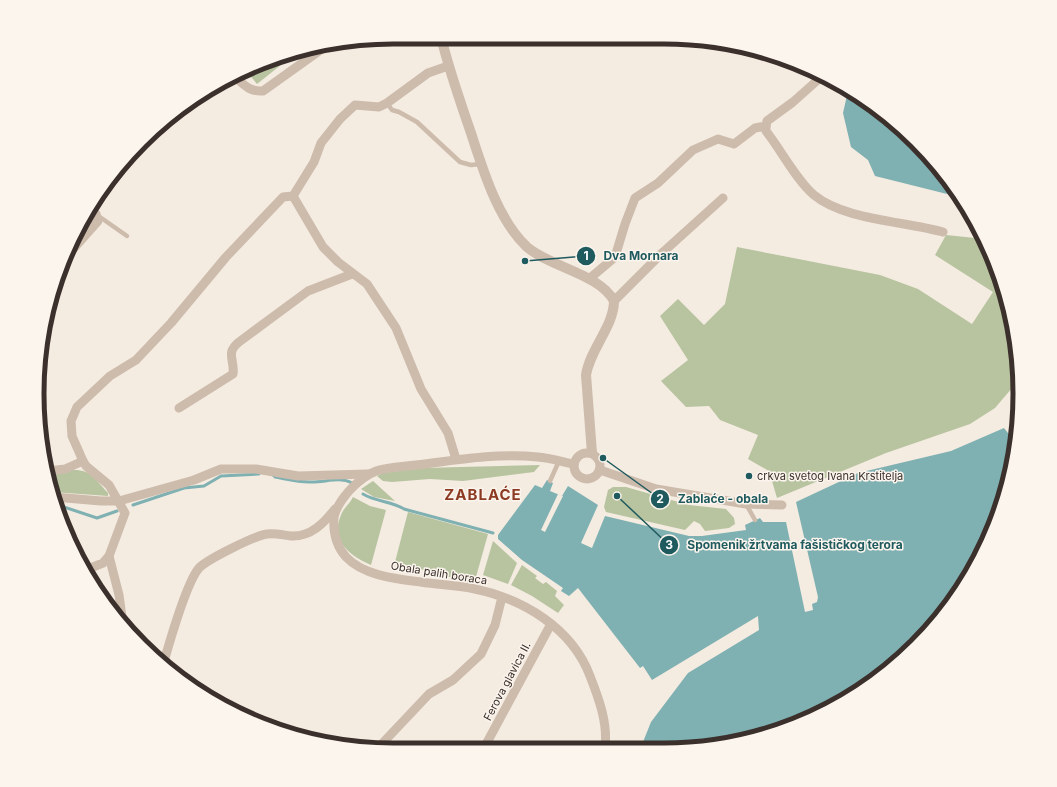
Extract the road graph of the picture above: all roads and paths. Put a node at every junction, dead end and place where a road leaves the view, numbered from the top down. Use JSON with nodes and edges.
{"nodes":[{"id":1,"x":443,"y":44,"type":"edge"},
{"id":2,"x":316,"y":53,"type":"edge"},
{"id":3,"x":448,"y":66,"type":"junction"},
{"id":4,"x":239,"y":80,"type":"edge"},
{"id":5,"x":818,"y":80,"type":"edge"},
{"id":6,"x":387,"y":103,"type":"junction"},
{"id":7,"x":766,"y":126,"type":"junction"},
{"id":8,"x":481,"y":164,"type":"junction"},
{"id":9,"x":293,"y":196,"type":"junction"},
{"id":10,"x":723,"y":198,"type":"dead end"},
{"id":11,"x":95,"y":213,"type":"edge"},
{"id":12,"x":95,"y":213,"type":"edge"},
{"id":13,"x":943,"y":232,"type":"dead end"},
{"id":14,"x":126,"y":236,"type":"dead end"},
{"id":15,"x":78,"y":244,"type":"edge"},
{"id":16,"x":352,"y":274,"type":"junction"},
{"id":17,"x":589,"y":279,"type":"junction"},
{"id":18,"x":614,"y":301,"type":"junction"},
{"id":19,"x":179,"y":408,"type":"dead end"},
{"id":20,"x":592,"y":453,"type":"junction"},
{"id":21,"x":456,"y":459,"type":"junction"},
{"id":22,"x":83,"y":461,"type":"junction"},
{"id":23,"x":559,"y":461,"type":"junction"},
{"id":24,"x":574,"y":464,"type":"junction"},
{"id":25,"x":600,"y":470,"type":"junction"},
{"id":26,"x":53,"y":471,"type":"edge"},
{"id":27,"x":368,"y":474,"type":"junction"},
{"id":28,"x":550,"y":481,"type":"dead end"},
{"id":29,"x":60,"y":498,"type":"edge"},
{"id":30,"x":119,"y":501,"type":"junction"},
{"id":31,"x":746,"y":504,"type":"junction"},
{"id":32,"x":782,"y":505,"type":"dead end"},
{"id":33,"x":335,"y":508,"type":"junction"},
{"id":34,"x":755,"y":520,"type":"dead end"},
{"id":35,"x":108,"y":556,"type":"junction"},
{"id":36,"x":91,"y":568,"type":"edge"},
{"id":37,"x":502,"y":597,"type":"junction"},
{"id":38,"x":122,"y":613,"type":"edge"},
{"id":39,"x":551,"y":624,"type":"junction"},
{"id":40,"x":165,"y":658,"type":"edge"},
{"id":41,"x":383,"y":743,"type":"edge"},
{"id":42,"x":487,"y":743,"type":"edge"},
{"id":43,"x":605,"y":743,"type":"edge"}],
"edges":[{"from":1,"to":3,"type":"street"},
{"from":2,"to":4,"type":"street"},
{"from":3,"to":6,"type":"street"},
{"from":3,"to":8,"type":"street"},
{"from":5,"to":7,"type":"street"},
{"from":6,"to":8,"type":"lane"},
{"from":6,"to":9,"type":"street"},
{"from":7,"to":13,"type":"street"},
{"from":7,"to":17,"type":"street"},
{"from":8,"to":17,"type":"street"},
{"from":9,"to":16,"type":"street"},
{"from":9,"to":22,"type":"street"},
{"from":10,"to":18,"type":"street"},
{"from":11,"to":14,"type":"lane"},
{"from":12,"to":15,"type":"street"},
{"from":16,"to":19,"type":"street"},
{"from":16,"to":21,"type":"street"},
{"from":17,"to":18,"type":"street"},
{"from":18,"to":20,"type":"street"},
{"from":20,"to":24,"type":"street"},
{"from":20,"to":25,"type":"street"},
{"from":21,"to":23,"type":"street"},
{"from":21,"to":27,"type":"street"},
{"from":22,"to":26,"type":"street"},
{"from":22,"to":30,"type":"street"},
{"from":23,"to":24,"type":"street"},
{"from":23,"to":28,"type":"lane"},
{"from":24,"to":25,"type":"street"},
{"from":25,"to":31,"type":"street"},
{"from":27,"to":30,"type":"street"},
{"from":27,"to":33,"type":"street"},
{"from":29,"to":30,"type":"street"},
{"from":30,"to":35,"type":"street"},
{"from":31,"to":32,"type":"street"},
{"from":31,"to":34,"type":"lane"},
{"from":33,"to":37,"type":"street","name":"Obala palih boraca"},
{"from":33,"to":40,"type":"street"},
{"from":35,"to":36,"type":"street"},
{"from":35,"to":38,"type":"street"},
{"from":37,"to":39,"type":"street","name":"Obala palih boraca"},
{"from":37,"to":41,"type":"street"},
{"from":39,"to":42,"type":"street","name":"Ferova glavica II."},
{"from":39,"to":43,"type":"street","name":"Obala palih boraca"}]}
